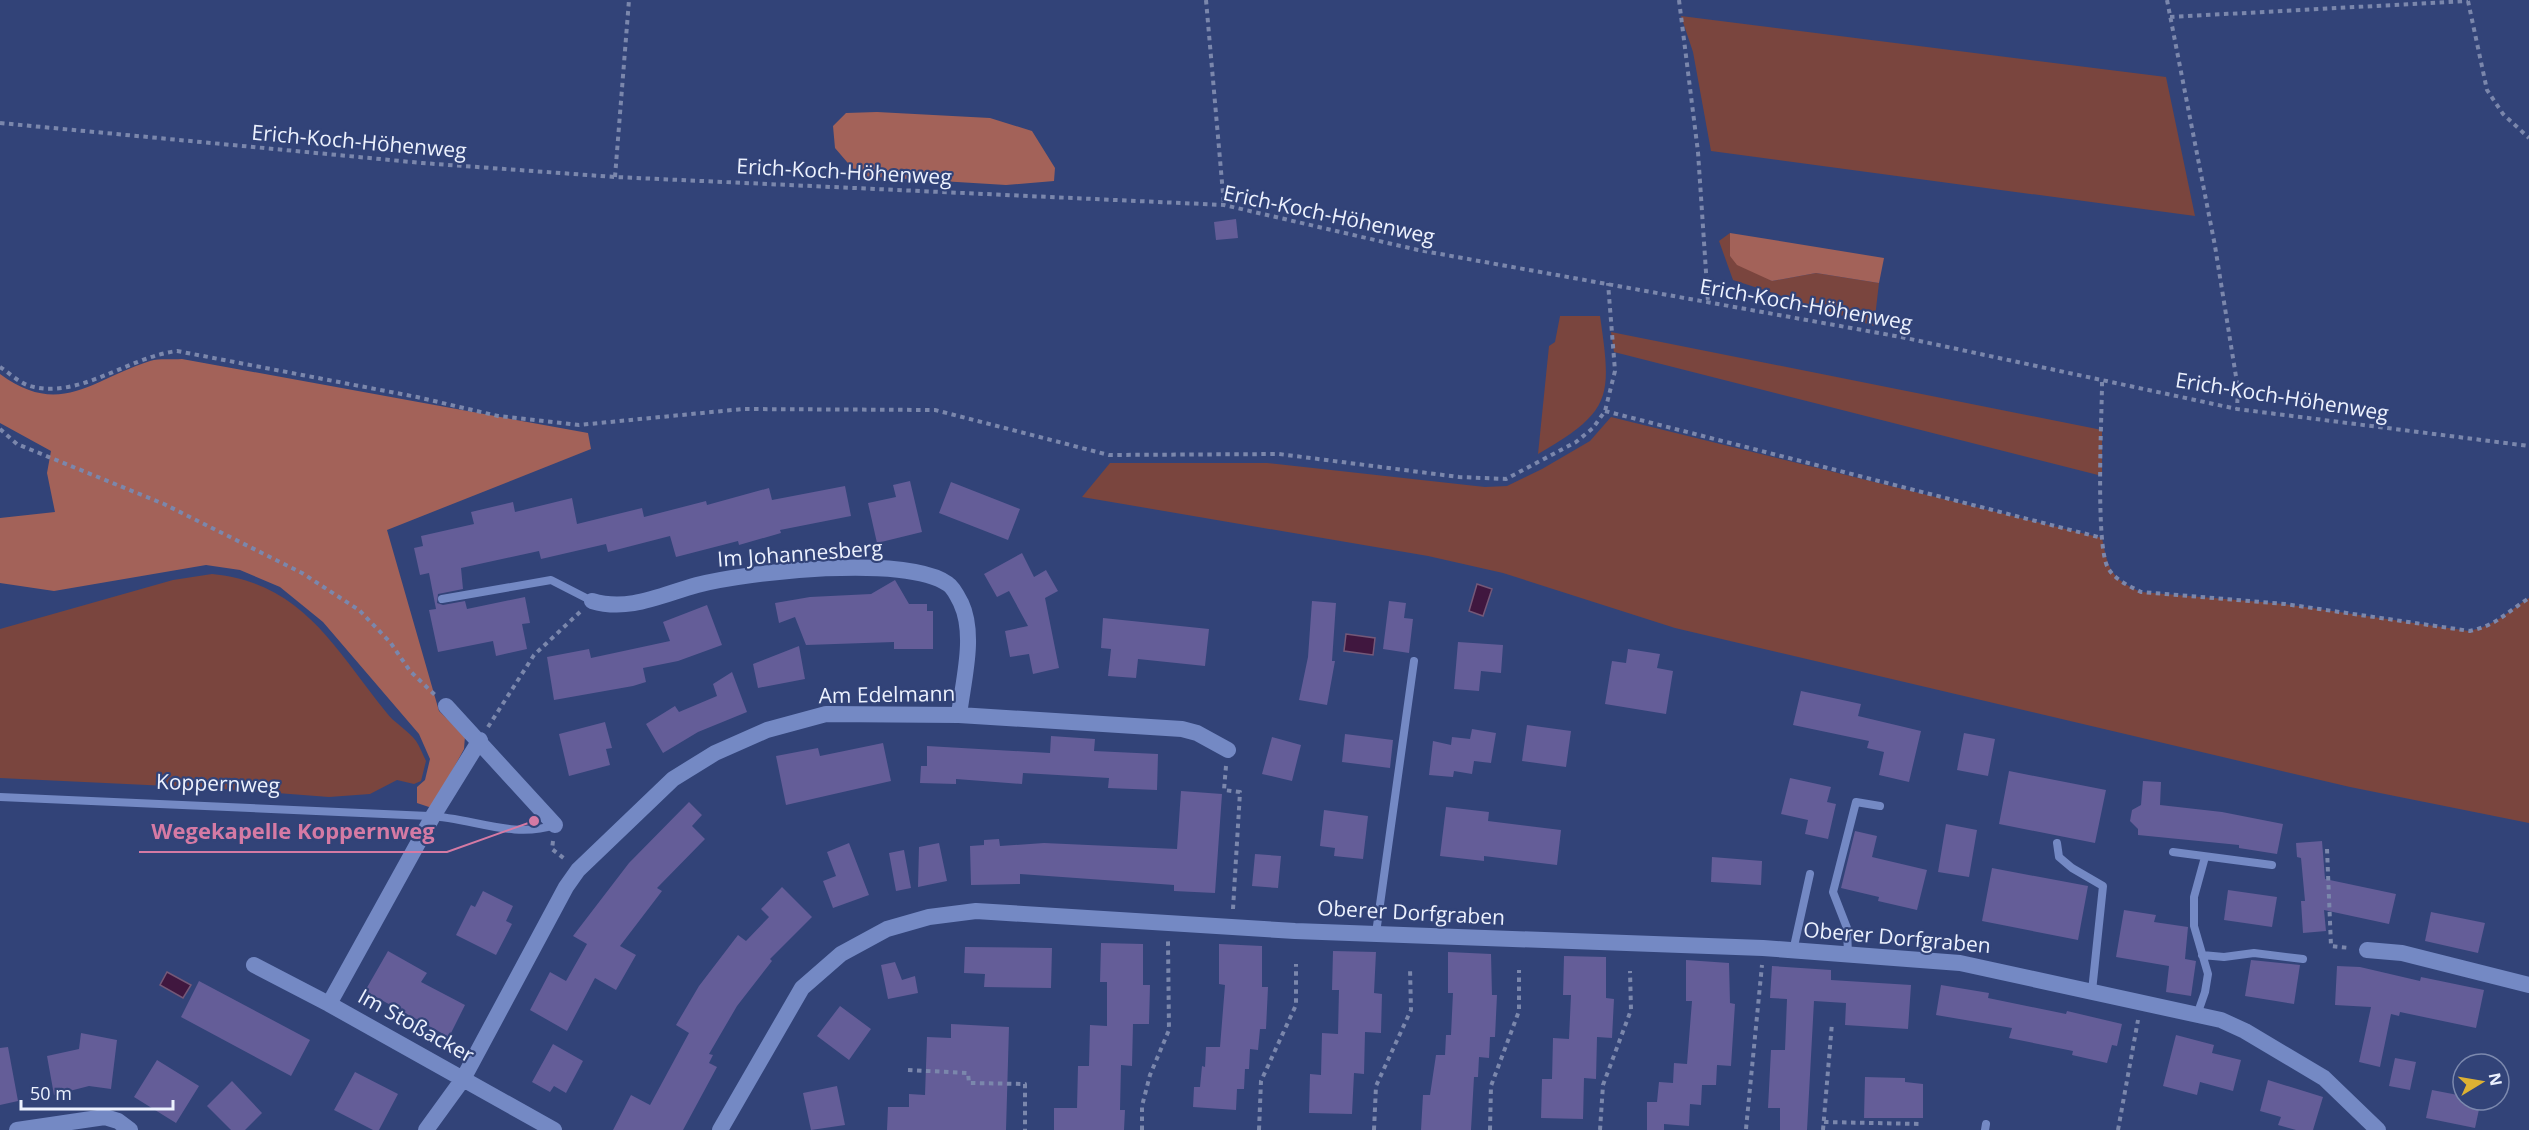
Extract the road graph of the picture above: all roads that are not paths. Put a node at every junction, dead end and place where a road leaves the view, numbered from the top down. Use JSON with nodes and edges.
{"nodes":[{"id":1,"x":442,"y":599,"type":"dead end"},
{"id":2,"x":592,"y":601,"type":"joint"},
{"id":3,"x":1414,"y":661,"type":"dead end"},
{"id":4,"x":446,"y":706,"type":"road end"},
{"id":5,"x":959,"y":715,"type":"junction"},
{"id":6,"x":480,"y":740,"type":"junction"},
{"id":7,"x":1227,"y":750,"type":"road end"},
{"id":8,"x":0,"y":797,"type":"edge"},
{"id":9,"x":1880,"y":806,"type":"dead end"},
{"id":10,"x":433,"y":816,"type":"junction"},
{"id":11,"x":555,"y":825,"type":"joint"},
{"id":12,"x":2057,"y":843,"type":"dead end"},
{"id":13,"x":2173,"y":852,"type":"dead end"},
{"id":14,"x":2205,"y":857,"type":"junction"},
{"id":15,"x":2272,"y":865,"type":"dead end"},
{"id":16,"x":1810,"y":874,"type":"dead end"},
{"id":17,"x":1376,"y":933,"type":"junction"},
{"id":18,"x":2367,"y":950,"type":"road end"},
{"id":19,"x":1793,"y":951,"type":"junction"},
{"id":20,"x":1848,"y":955,"type":"junction"},
{"id":21,"x":2202,"y":955,"type":"junction"},
{"id":22,"x":2303,"y":959,"type":"dead end"},
{"id":23,"x":254,"y":965,"type":"dead end"},
{"id":24,"x":2529,"y":985,"type":"edge"},
{"id":25,"x":2092,"y":991,"type":"junction"},
{"id":26,"x":329,"y":1004,"type":"junction"},
{"id":27,"x":2197,"y":1015,"type":"junction"},
{"id":28,"x":464,"y":1079,"type":"junction"},
{"id":29,"x":17,"y":1130,"type":"edge"},
{"id":30,"x":130,"y":1130,"type":"edge"},
{"id":31,"x":426,"y":1130,"type":"edge"},
{"id":32,"x":554,"y":1130,"type":"edge"},
{"id":33,"x":720,"y":1130,"type":"edge"},
{"id":34,"x":2378,"y":1130,"type":"edge"}],
"edges":[{"from":1,"to":2,"type":"lane"},
{"from":2,"to":5,"type":"street","name":"Im Johannesberg"},
{"from":3,"to":17,"type":"lane"},
{"from":4,"to":6,"type":"street"},
{"from":5,"to":7,"type":"street","name":"Am Edelmann"},
{"from":5,"to":28,"type":"street","name":"Am Edelmann"},
{"from":6,"to":10,"type":"street"},
{"from":6,"to":11,"type":"street"},
{"from":8,"to":10,"type":"lane","name":"Koppernweg"},
{"from":9,"to":20,"type":"lane"},
{"from":10,"to":11,"type":"lane","name":"Koppernweg"},
{"from":10,"to":26,"type":"street"},
{"from":12,"to":25,"type":"lane"},
{"from":13,"to":14,"type":"lane"},
{"from":14,"to":15,"type":"lane"},
{"from":14,"to":21,"type":"lane"},
{"from":16,"to":19,"type":"lane"},
{"from":17,"to":19,"type":"street","name":"Oberer Dorfgraben"},
{"from":17,"to":33,"type":"street","name":"Oberer Dorfgraben"},
{"from":18,"to":24,"type":"street"},
{"from":19,"to":20,"type":"street","name":"Oberer Dorfgraben"},
{"from":20,"to":25,"type":"street","name":"Oberer Dorfgraben"},
{"from":21,"to":22,"type":"lane"},
{"from":21,"to":27,"type":"lane"},
{"from":23,"to":26,"type":"street","name":"Im Stoßacker"},
{"from":25,"to":27,"type":"street","name":"Oberer Dorfgraben"},
{"from":26,"to":28,"type":"street","name":"Im Stoßacker"},
{"from":27,"to":34,"type":"street","name":"Oberer Dorfgraben"},
{"from":28,"to":31,"type":"street","name":"Am Edelmann"},
{"from":28,"to":32,"type":"street","name":"Im Stoßacker"},
{"from":29,"to":30,"type":"street"}]}
